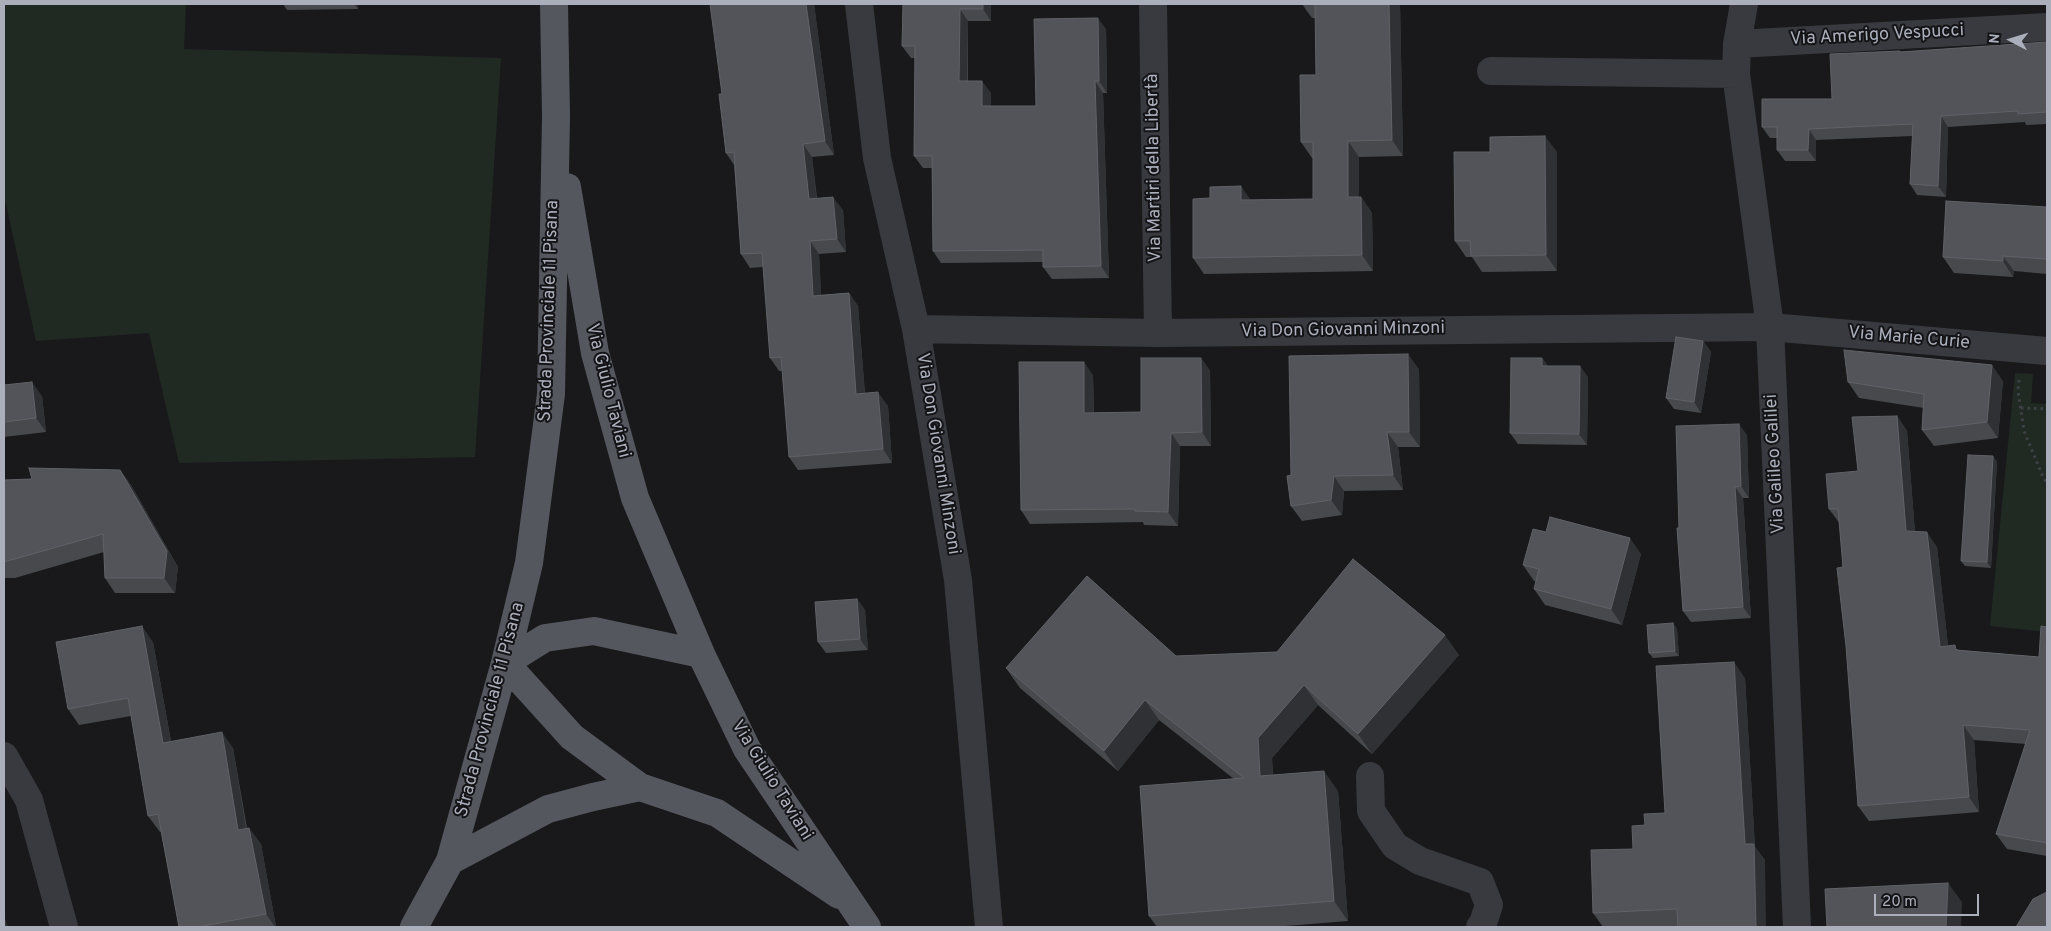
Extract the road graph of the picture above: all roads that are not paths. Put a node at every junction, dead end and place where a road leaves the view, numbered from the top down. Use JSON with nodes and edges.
{"nodes":[{"id":1,"x":554,"y":4,"type":"edge"},
{"id":2,"x":859,"y":4,"type":"edge"},
{"id":3,"x":1153,"y":4,"type":"edge"},
{"id":4,"x":1744,"y":4,"type":"edge"},
{"id":5,"x":2047,"y":27,"type":"edge"},
{"id":6,"x":1737,"y":44,"type":"junction"},
{"id":7,"x":1491,"y":71,"type":"dead end"},
{"id":8,"x":1736,"y":74,"type":"junction"},
{"id":9,"x":556,"y":116,"type":"junction"},
{"id":10,"x":1770,"y":327,"type":"junction"},
{"id":11,"x":916,"y":329,"type":"junction"},
{"id":12,"x":1158,"y":333,"type":"junction"},
{"id":13,"x":2035,"y":350,"type":"edge"},
{"id":14,"x":701,"y":654,"type":"junction"},
{"id":15,"x":505,"y":663,"type":"junction"},
{"id":16,"x":4,"y":756,"type":"edge"},
{"id":17,"x":1370,"y":776,"type":"dead end"},
{"id":18,"x":640,"y":787,"type":"junction"},
{"id":19,"x":450,"y":861,"type":"junction"},
{"id":20,"x":850,"y":903,"type":"junction"},
{"id":21,"x":64,"y":927,"type":"edge"},
{"id":22,"x":414,"y":927,"type":"edge"},
{"id":23,"x":867,"y":927,"type":"edge"},
{"id":24,"x":989,"y":927,"type":"edge"},
{"id":25,"x":1480,"y":927,"type":"edge"},
{"id":26,"x":1796,"y":927,"type":"edge"}],
"edges":[{"from":1,"to":9,"type":"main road","name":"Strada Provinciale 11 Pisana"},
{"from":2,"to":11,"type":"street","name":"Via Don Giovanni Minzoni"},
{"from":3,"to":12,"type":"street","name":"Via Martiri della Libertà"},
{"from":4,"to":6,"type":"street","name":"Via Galileo Galilei"},
{"from":5,"to":6,"type":"street","name":"Via Amerigo Vespucci"},
{"from":6,"to":8,"type":"street","name":"Via Galileo Galilei"},
{"from":7,"to":8,"type":"street"},
{"from":8,"to":10,"type":"street","name":"Via Galileo Galilei"},
{"from":9,"to":14,"type":"main road","name":"Via Giulio Taviani"},
{"from":9,"to":15,"type":"main road","name":"Strada Provinciale 11 Pisana"},
{"from":10,"to":12,"type":"street","name":"Via Don Giovanni Minzoni"},
{"from":10,"to":13,"type":"street","name":"Via Marie Curie"},
{"from":10,"to":26,"type":"street","name":"Via Galileo Galilei"},
{"from":11,"to":12,"type":"street","name":"Via Don Giovanni Minzoni"},
{"from":11,"to":24,"type":"street","name":"Via Don Giovanni Minzoni"},
{"from":14,"to":15,"type":"main road"},
{"from":14,"to":20,"type":"main road","name":"Via Giulio Taviani"},
{"from":15,"to":18,"type":"main road","name":"Via Giulio Taviani"},
{"from":15,"to":19,"type":"main road","name":"Strada Provinciale 11 Pisana"},
{"from":16,"to":21,"type":"street"},
{"from":17,"to":25,"type":"street"},
{"from":18,"to":19,"type":"main road"},
{"from":18,"to":20,"type":"main road","name":"Via Giulio Taviani"},
{"from":19,"to":22,"type":"main road","name":"Strada Provinciale 11 Pisana"},
{"from":20,"to":23,"type":"main road","name":"Via Giulio Taviani"}]}
